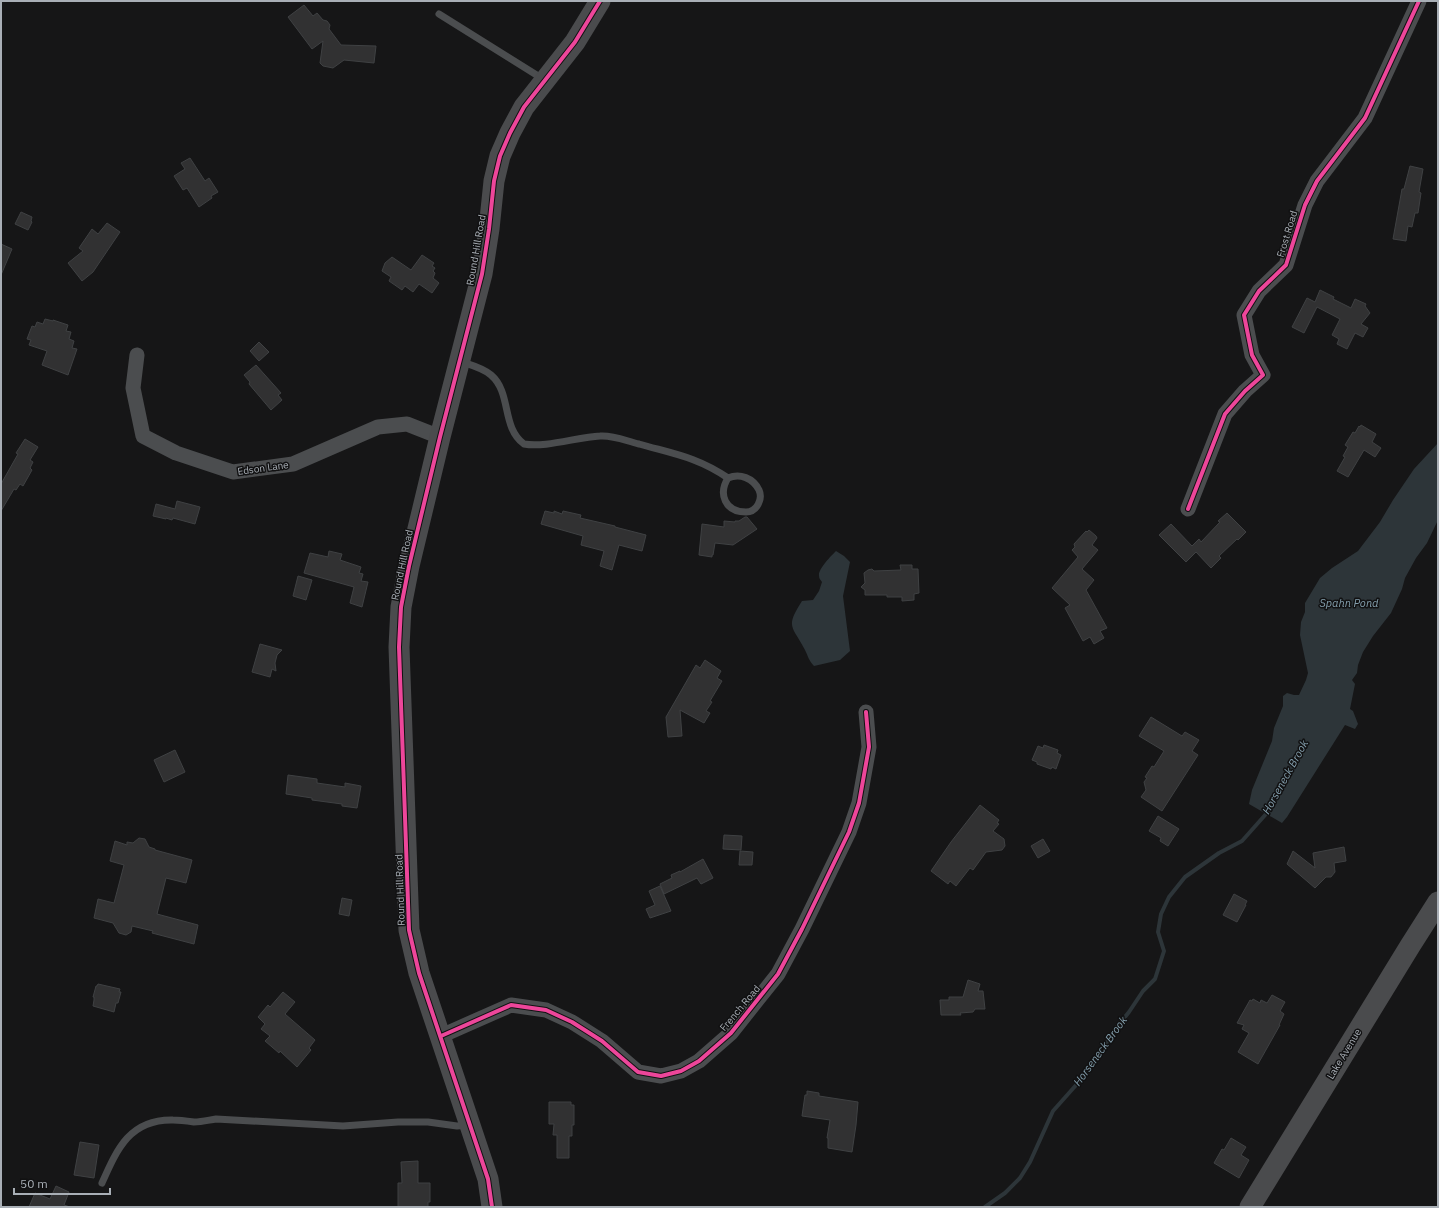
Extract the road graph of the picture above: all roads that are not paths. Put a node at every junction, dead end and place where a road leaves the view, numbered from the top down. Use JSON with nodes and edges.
{"nodes":[{"id":1,"x":600,"y":1,"type":"edge"},
{"id":2,"x":1419,"y":1,"type":"edge"},
{"id":3,"x":439,"y":14,"type":"dead end"},
{"id":4,"x":545,"y":80,"type":"junction"},
{"id":5,"x":137,"y":355,"type":"dead end"},
{"id":6,"x":460,"y":362,"type":"junction"},
{"id":7,"x":440,"y":437,"type":"junction"},
{"id":8,"x":728,"y":478,"type":"junction"},
{"id":9,"x":1188,"y":509,"type":"dead end"},
{"id":10,"x":866,"y":712,"type":"dead end"},
{"id":11,"x":1437,"y":906,"type":"edge"},
{"id":12,"x":441,"y":1036,"type":"junction"},
{"id":13,"x":470,"y":1125,"type":"junction"},
{"id":14,"x":102,"y":1183,"type":"dead end"},
{"id":15,"x":492,"y":1207,"type":"edge"},
{"id":16,"x":1250,"y":1207,"type":"edge"}],
"edges":[{"from":1,"to":4,"type":"street","name":"Round Hill Road"},
{"from":2,"to":9,"type":"street","name":"Frost Road"},
{"from":3,"to":4,"type":"lane"},
{"from":4,"to":6,"type":"street","name":"Round Hill Road"},
{"from":5,"to":7,"type":"street","name":"Edson Lane"},
{"from":6,"to":7,"type":"street","name":"Round Hill Road"},
{"from":6,"to":8,"type":"lane"},
{"from":7,"to":12,"type":"street","name":"Round Hill Road"},
{"from":8,"to":8,"type":"lane"},
{"from":10,"to":12,"type":"street","name":"French Road"},
{"from":11,"to":16,"type":"street","name":"Lake Avenue"},
{"from":12,"to":13,"type":"street","name":"Round Hill Road"},
{"from":13,"to":14,"type":"lane"},
{"from":13,"to":15,"type":"street","name":"Round Hill Road"}]}
